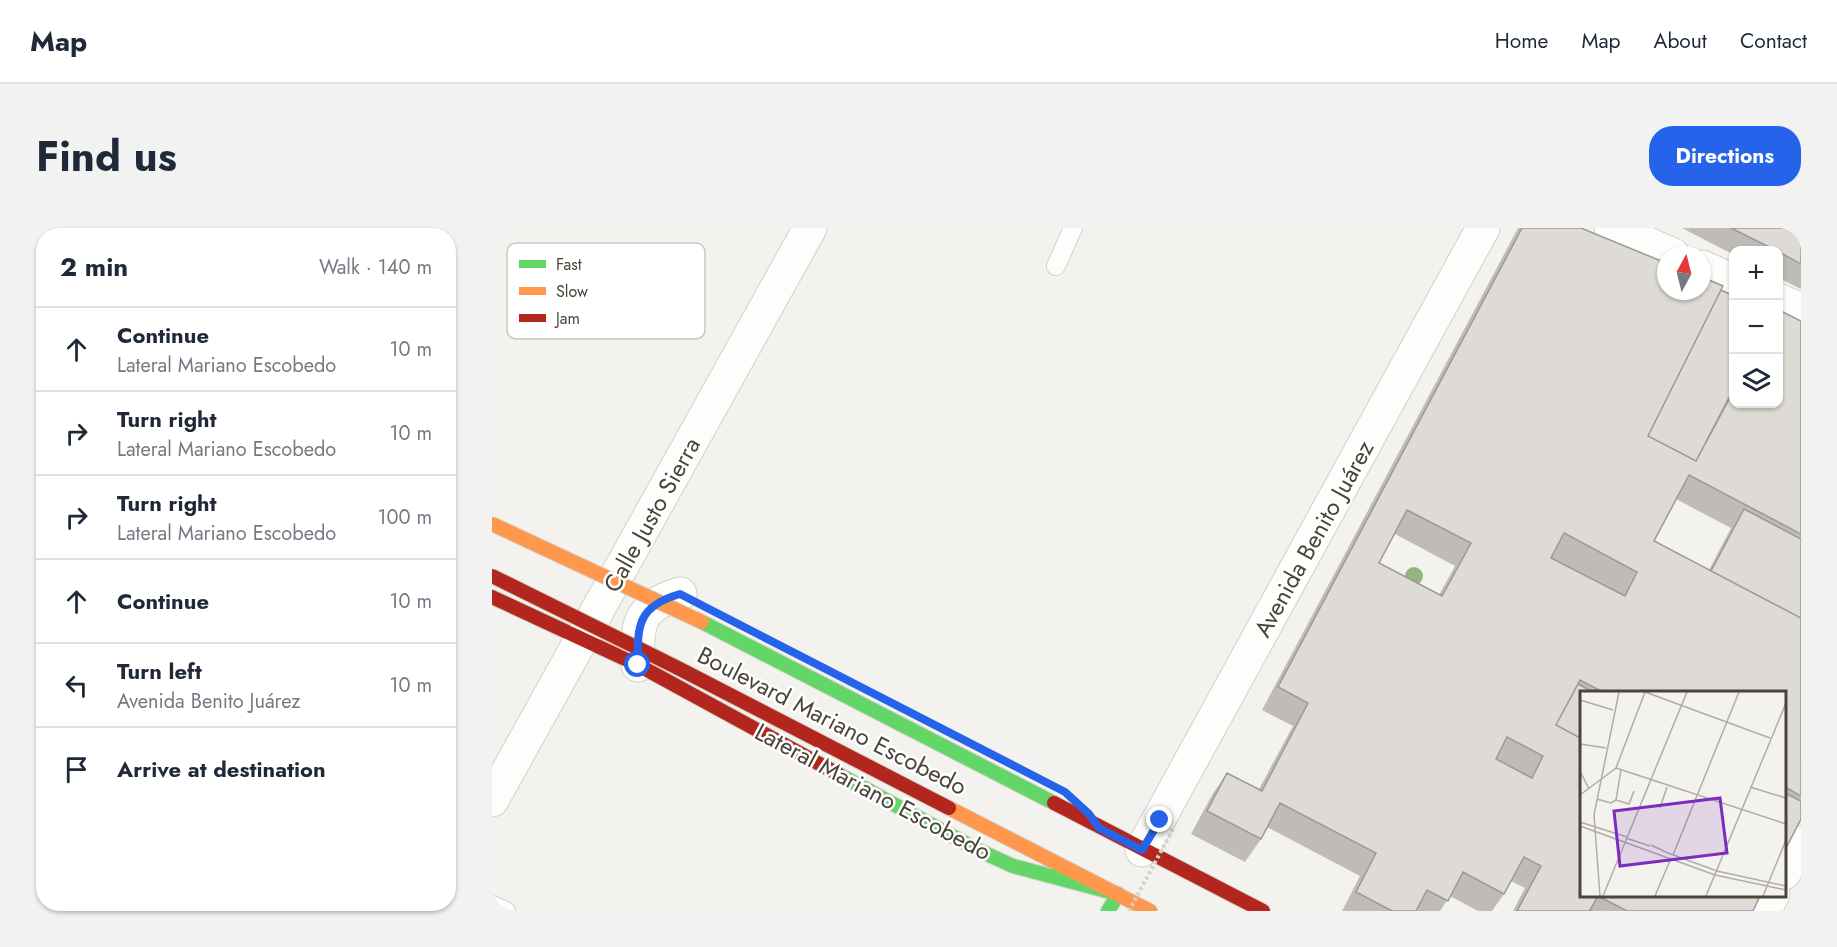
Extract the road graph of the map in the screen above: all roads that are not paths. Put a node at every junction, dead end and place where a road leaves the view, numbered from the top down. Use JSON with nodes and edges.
{"nodes":[{"id":1,"x":810,"y":228,"type":"edge"},
{"id":2,"x":1073,"y":228,"type":"edge"},
{"id":3,"x":1483,"y":228,"type":"edge"},
{"id":4,"x":1611,"y":228,"type":"edge"},
{"id":5,"x":1657,"y":248,"type":"edge"},
{"id":6,"x":1056,"y":266,"type":"dead end"},
{"id":7,"x":1711,"y":271,"type":"edge"},
{"id":8,"x":1729,"y":279,"type":"edge"},
{"id":9,"x":1783,"y":302,"type":"edge"},
{"id":10,"x":1801,"y":310,"type":"edge"},
{"id":11,"x":492,"y":509,"type":"edge"},
{"id":12,"x":492,"y":524,"type":"edge"},
{"id":13,"x":622,"y":570,"type":"junction"},
{"id":14,"x":492,"y":576,"type":"edge"},
{"id":15,"x":680,"y":594,"type":"junction"},
{"id":16,"x":492,"y":597,"type":"edge"},
{"id":17,"x":582,"y":639,"type":"junction"},
{"id":18,"x":638,"y":665,"type":"junction"},
{"id":19,"x":492,"y":800,"type":"edge"},
{"id":20,"x":1099,"y":828,"type":"junction"},
{"id":21,"x":1801,"y":843,"type":"edge"},
{"id":22,"x":1142,"y":850,"type":"junction"},
{"id":23,"x":1786,"y":871,"type":"edge"},
{"id":24,"x":1119,"y":894,"type":"junction"},
{"id":25,"x":1772,"y":896,"type":"edge"},
{"id":26,"x":492,"y":905,"type":"edge"},
{"id":27,"x":506,"y":911,"type":"edge"},
{"id":28,"x":1108,"y":911,"type":"edge"},
{"id":29,"x":1150,"y":911,"type":"edge"},
{"id":30,"x":1263,"y":911,"type":"edge"},
{"id":31,"x":1764,"y":911,"type":"edge"}],
"edges":[{"from":1,"to":13,"type":"street","name":"Calle Justo Sierra"},
{"from":2,"to":6,"type":"lane"},
{"from":3,"to":22,"type":"street","name":"Avenida Benito Juárez"},
{"from":4,"to":5,"type":"street"},
{"from":7,"to":8,"type":"street"},
{"from":9,"to":10,"type":"street"},
{"from":11,"to":13,"type":"street"},
{"from":12,"to":20,"type":"main road","name":"Boulevard Mariano Escobedo","bridge":true},
{"from":13,"to":15,"type":"street"},
{"from":13,"to":17,"type":"street","name":"Calle Justo Sierra"},
{"from":14,"to":24,"type":"main road","name":"Boulevard Mariano Escobedo","bridge":true},
{"from":15,"to":18,"type":"street"},
{"from":15,"to":20,"type":"street"},
{"from":16,"to":17,"type":"main road","name":"Lateral Mariano Escobedo"},
{"from":17,"to":18,"type":"main road","name":"Lateral Mariano Escobedo"},
{"from":17,"to":19,"type":"street","name":"Calle Justo Sierra"},
{"from":18,"to":24,"type":"main road","name":"Lateral Mariano Escobedo"},
{"from":20,"to":22,"type":"main road","name":"Boulevard Mariano Escobedo"},
{"from":21,"to":23,"type":"street"},
{"from":22,"to":30,"type":"main road","name":"Boulevard Mariano Escobedo"},
{"from":24,"to":28,"type":"main road"},
{"from":24,"to":29,"type":"main road","name":"Boulevard Mariano Escobedo"},
{"from":25,"to":31,"type":"street"},
{"from":26,"to":27,"type":"lane"}]}
